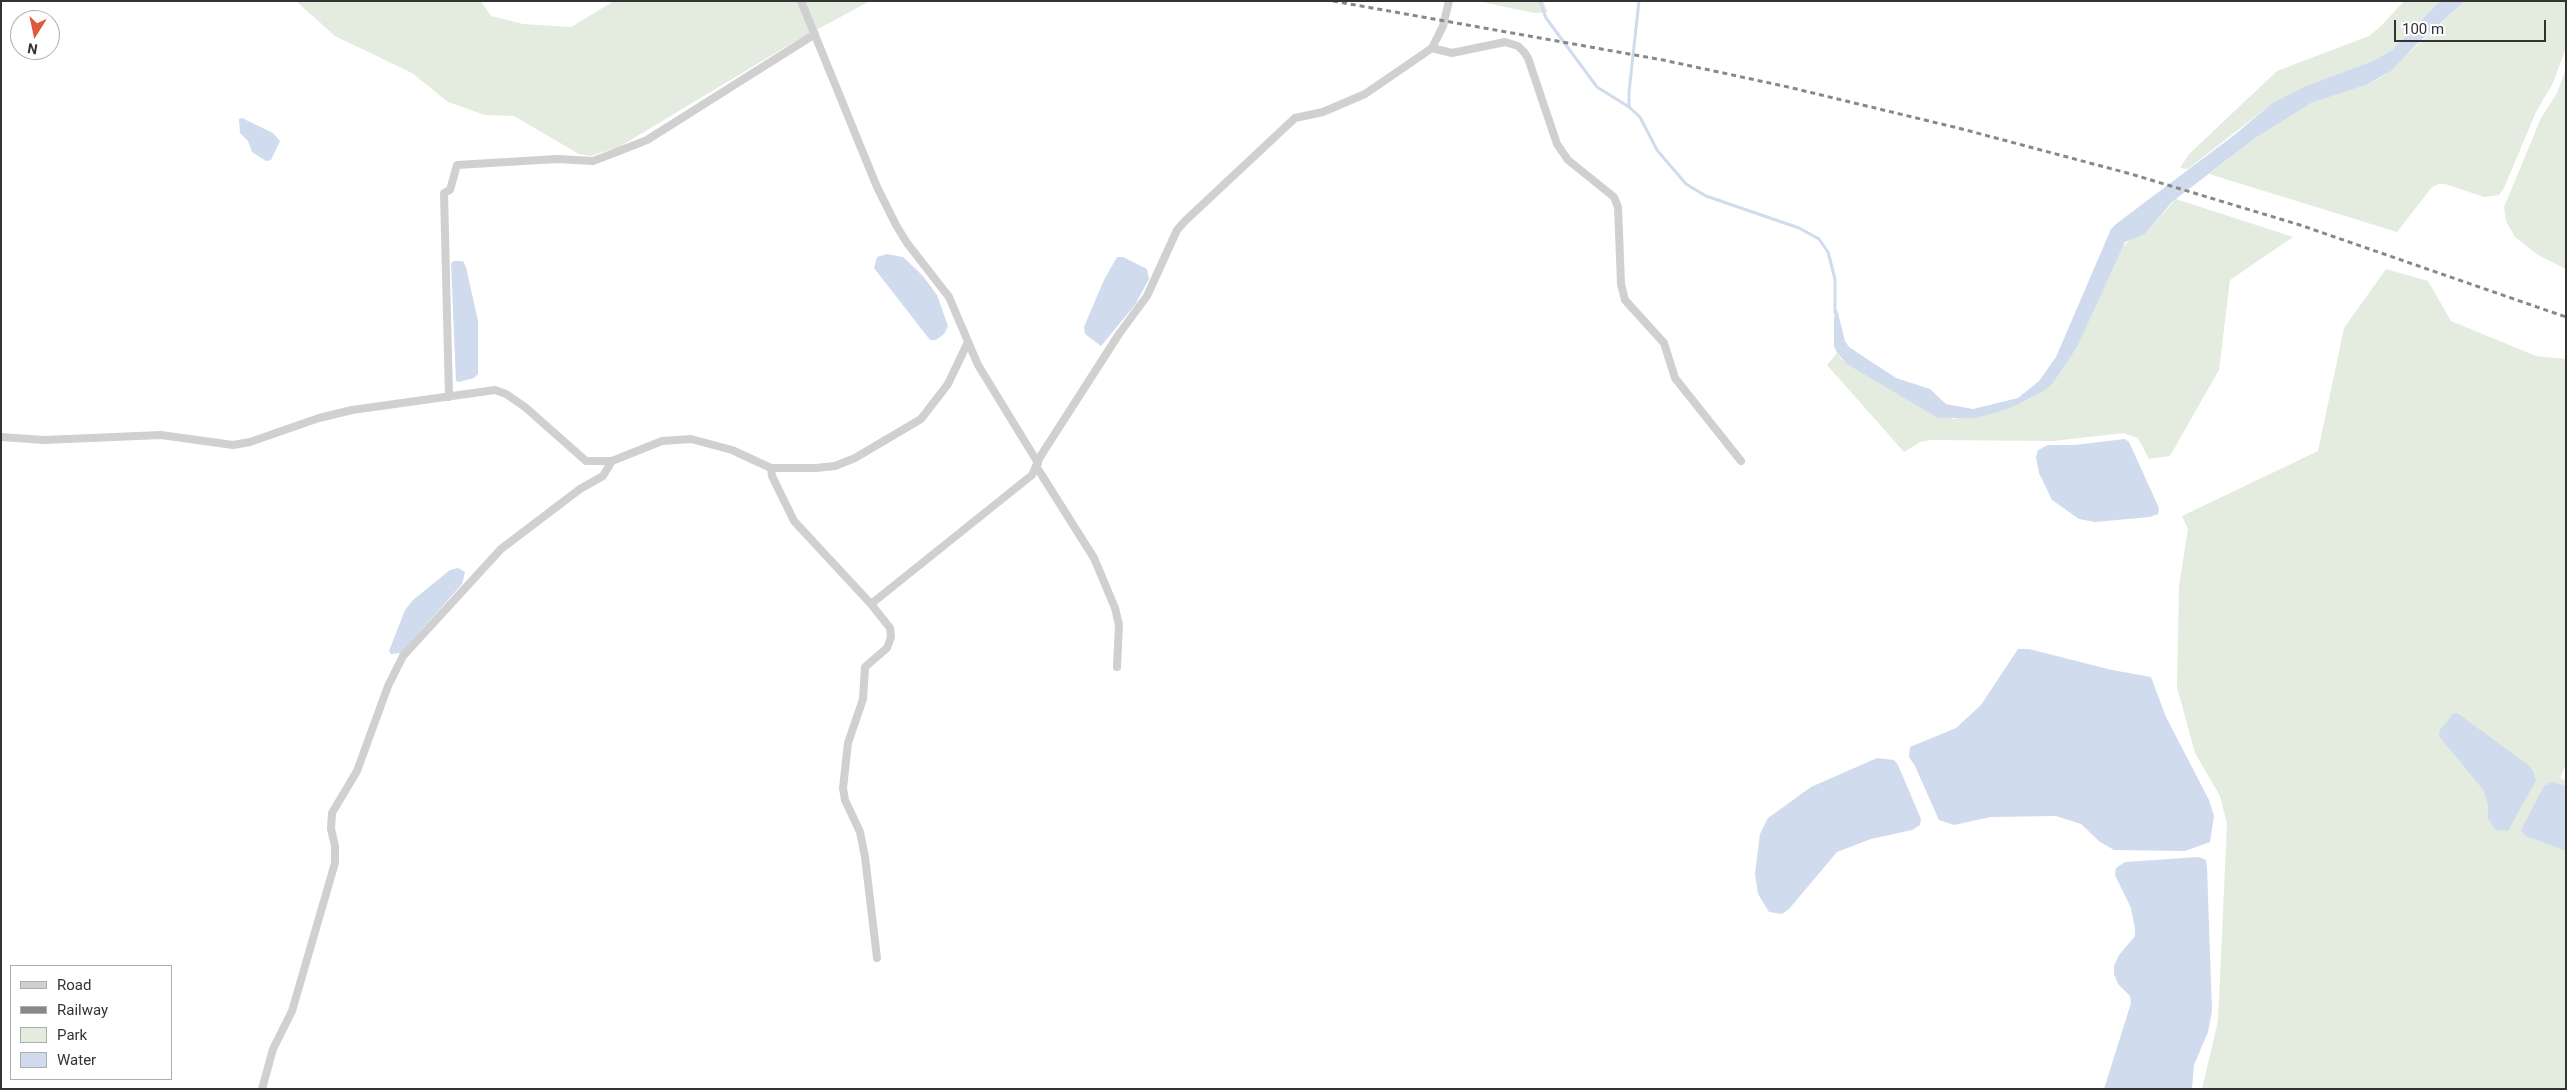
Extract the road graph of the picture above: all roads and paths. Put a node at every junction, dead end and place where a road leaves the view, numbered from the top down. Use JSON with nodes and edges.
{"nodes":[{"id":1,"x":801,"y":1,"type":"edge"},
{"id":2,"x":1449,"y":1,"type":"edge"},
{"id":3,"x":815,"y":34,"type":"junction"},
{"id":4,"x":1432,"y":48,"type":"junction"},
{"id":5,"x":967,"y":344,"type":"junction"},
{"id":6,"x":449,"y":397,"type":"junction"},
{"id":7,"x":1,"y":437,"type":"edge"},
{"id":8,"x":612,"y":461,"type":"junction"},
{"id":9,"x":1741,"y":461,"type":"dead end"},
{"id":10,"x":1037,"y":465,"type":"junction"},
{"id":11,"x":771,"y":468,"type":"junction"},
{"id":12,"x":871,"y":604,"type":"junction"},
{"id":13,"x":1117,"y":667,"type":"dead end"},
{"id":14,"x":877,"y":958,"type":"dead end"},
{"id":15,"x":262,"y":1089,"type":"edge"}],
"edges":[{"from":1,"to":3,"type":"street"},
{"from":2,"to":4,"type":"street"},
{"from":3,"to":5,"type":"street"},
{"from":3,"to":6,"type":"street"},
{"from":4,"to":9,"type":"street"},
{"from":4,"to":10,"type":"street"},
{"from":5,"to":10,"type":"street"},
{"from":5,"to":11,"type":"street"},
{"from":6,"to":7,"type":"street"},
{"from":6,"to":8,"type":"street"},
{"from":8,"to":11,"type":"street"},
{"from":8,"to":15,"type":"street"},
{"from":10,"to":12,"type":"street"},
{"from":10,"to":13,"type":"street"},
{"from":11,"to":12,"type":"street"},
{"from":12,"to":14,"type":"street"}]}
